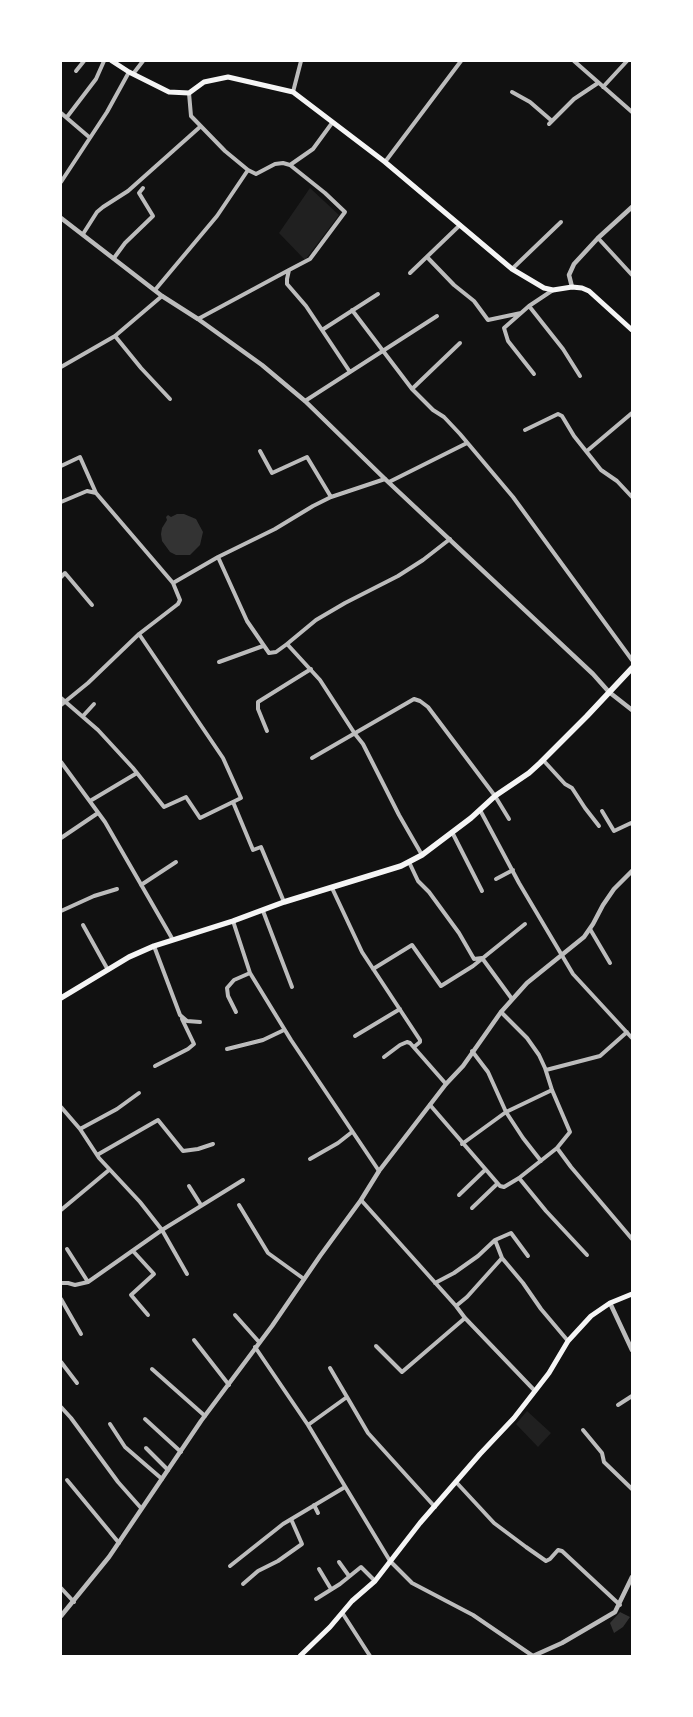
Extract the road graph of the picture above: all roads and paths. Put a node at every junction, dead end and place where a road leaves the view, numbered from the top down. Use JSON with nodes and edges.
{"nodes":[{"id":1,"x":84,"y":61,"type":"edge"},
{"id":2,"x":104,"y":61,"type":"edge"},
{"id":3,"x":112,"y":61,"type":"edge"},
{"id":4,"x":143,"y":61,"type":"edge"},
{"id":5,"x":301,"y":61,"type":"edge"},
{"id":6,"x":462,"y":61,"type":"edge"},
{"id":7,"x":574,"y":61,"type":"edge"},
{"id":8,"x":627,"y":61,"type":"edge"},
{"id":9,"x":76,"y":71,"type":"dead end"},
{"id":10,"x":131,"y":73,"type":"junction"},
{"id":11,"x":598,"y":83,"type":"junction"},
{"id":12,"x":603,"y":87,"type":"junction"},
{"id":13,"x":189,"y":92,"type":"junction"},
{"id":14,"x":294,"y":92,"type":"junction"},
{"id":15,"x":512,"y":92,"type":"dead end"},
{"id":16,"x":632,"y":112,"type":"edge"},
{"id":17,"x":61,"y":113,"type":"edge"},
{"id":18,"x":67,"y":117,"type":"junction"},
{"id":19,"x":332,"y":123,"type":"junction"},
{"id":20,"x":201,"y":126,"type":"junction"},
{"id":21,"x":89,"y":137,"type":"junction"},
{"id":22,"x":385,"y":162,"type":"junction"},
{"id":23,"x":290,"y":165,"type":"junction"},
{"id":24,"x":248,"y":170,"type":"junction"},
{"id":25,"x":61,"y":182,"type":"edge"},
{"id":26,"x":143,"y":188,"type":"dead end"},
{"id":27,"x":632,"y":208,"type":"edge"},
{"id":28,"x":61,"y":218,"type":"edge"},
{"id":29,"x":561,"y":222,"type":"dead end"},
{"id":30,"x":460,"y":225,"type":"junction"},
{"id":31,"x":83,"y":234,"type":"junction"},
{"id":32,"x":598,"y":238,"type":"junction"},
{"id":33,"x":428,"y":257,"type":"junction"},
{"id":34,"x":114,"y":258,"type":"junction"},
{"id":35,"x":512,"y":269,"type":"junction"},
{"id":36,"x":289,"y":270,"type":"junction"},
{"id":37,"x":410,"y":273,"type":"dead end"},
{"id":38,"x":632,"y":275,"type":"edge"},
{"id":39,"x":572,"y":287,"type":"junction"},
{"id":40,"x":155,"y":290,"type":"junction"},
{"id":41,"x":553,"y":290,"type":"junction"},
{"id":42,"x":378,"y":294,"type":"dead end"},
{"id":43,"x":162,"y":296,"type":"junction"},
{"id":44,"x":529,"y":306,"type":"junction"},
{"id":45,"x":352,"y":310,"type":"junction"},
{"id":46,"x":521,"y":313,"type":"junction"},
{"id":47,"x":437,"y":316,"type":"dead end"},
{"id":48,"x":198,"y":320,"type":"junction"},
{"id":49,"x":322,"y":330,"type":"junction"},
{"id":50,"x":632,"y":330,"type":"edge"},
{"id":51,"x":115,"y":336,"type":"junction"},
{"id":52,"x":460,"y":343,"type":"dead end"},
{"id":53,"x":383,"y":350,"type":"junction"},
{"id":54,"x":61,"y":366,"type":"edge"},
{"id":55,"x":350,"y":372,"type":"junction"},
{"id":56,"x":534,"y":374,"type":"dead end"},
{"id":57,"x":580,"y":376,"type":"dead end"},
{"id":58,"x":412,"y":389,"type":"junction"},
{"id":59,"x":170,"y":399,"type":"dead end"},
{"id":60,"x":305,"y":401,"type":"junction"},
{"id":61,"x":632,"y":413,"type":"edge"},
{"id":62,"x":524,"y":430,"type":"dead end"},
{"id":63,"x":467,"y":443,"type":"junction"},
{"id":64,"x":260,"y":451,"type":"dead end"},
{"id":65,"x":587,"y":451,"type":"junction"},
{"id":66,"x":61,"y":466,"type":"edge"},
{"id":67,"x":387,"y":480,"type":"junction"},
{"id":68,"x":96,"y":493,"type":"junction"},
{"id":69,"x":331,"y":497,"type":"junction"},
{"id":70,"x":632,"y":497,"type":"edge"},
{"id":71,"x":61,"y":502,"type":"edge"},
{"id":72,"x":450,"y":540,"type":"junction"},
{"id":73,"x":218,"y":557,"type":"junction"},
{"id":74,"x":61,"y":577,"type":"edge"},
{"id":75,"x":173,"y":584,"type":"junction"},
{"id":76,"x":92,"y":605,"type":"dead end"},
{"id":77,"x":139,"y":634,"type":"junction"},
{"id":78,"x":287,"y":644,"type":"junction"},
{"id":79,"x":263,"y":646,"type":"junction"},
{"id":80,"x":632,"y":660,"type":"edge"},
{"id":81,"x":219,"y":662,"type":"dead end"},
{"id":82,"x":632,"y":668,"type":"edge"},
{"id":83,"x":312,"y":669,"type":"junction"},
{"id":84,"x":609,"y":692,"type":"junction"},
{"id":85,"x":62,"y":702,"type":"edge"},
{"id":86,"x":94,"y":704,"type":"dead end"},
{"id":87,"x":632,"y":710,"type":"edge"},
{"id":88,"x":83,"y":716,"type":"junction"},
{"id":89,"x":267,"y":731,"type":"dead end"},
{"id":90,"x":355,"y":734,"type":"junction"},
{"id":91,"x":312,"y":758,"type":"dead end"},
{"id":92,"x":543,"y":760,"type":"junction"},
{"id":93,"x":61,"y":762,"type":"edge"},
{"id":94,"x":137,"y":773,"type":"junction"},
{"id":95,"x":495,"y":796,"type":"junction"},
{"id":96,"x":90,"y":801,"type":"junction"},
{"id":97,"x":233,"y":802,"type":"junction"},
{"id":98,"x":480,"y":810,"type":"junction"},
{"id":99,"x":602,"y":811,"type":"dead end"},
{"id":100,"x":98,"y":813,"type":"junction"},
{"id":101,"x":509,"y":818,"type":"dead end"},
{"id":102,"x":632,"y":824,"type":"edge"},
{"id":103,"x":599,"y":826,"type":"dead end"},
{"id":104,"x":452,"y":832,"type":"junction"},
{"id":105,"x":61,"y":838,"type":"edge"},
{"id":106,"x":422,"y":855,"type":"junction"},
{"id":107,"x":176,"y":862,"type":"dead end"},
{"id":108,"x":409,"y":862,"type":"junction"},
{"id":109,"x":513,"y":870,"type":"junction"},
{"id":110,"x":632,"y":871,"type":"edge"},
{"id":111,"x":496,"y":879,"type":"dead end"},
{"id":112,"x":141,"y":885,"type":"junction"},
{"id":113,"x":332,"y":888,"type":"junction"},
{"id":114,"x":117,"y":889,"type":"dead end"},
{"id":115,"x":482,"y":891,"type":"dead end"},
{"id":116,"x":284,"y":902,"type":"junction"},
{"id":117,"x":263,"y":910,"type":"junction"},
{"id":118,"x":61,"y":911,"type":"edge"},
{"id":119,"x":233,"y":921,"type":"junction"},
{"id":120,"x":83,"y":924,"type":"dead end"},
{"id":121,"x":525,"y":924,"type":"dead end"},
{"id":122,"x":590,"y":929,"type":"junction"},
{"id":123,"x":173,"y":940,"type":"junction"},
{"id":124,"x":154,"y":946,"type":"junction"},
{"id":125,"x":561,"y":955,"type":"junction"},
{"id":126,"x":482,"y":958,"type":"junction"},
{"id":127,"x":610,"y":963,"type":"dead end"},
{"id":128,"x":373,"y":969,"type":"junction"},
{"id":129,"x":108,"y":970,"type":"junction"},
{"id":130,"x":250,"y":973,"type":"junction"},
{"id":131,"x":292,"y":987,"type":"dead end"},
{"id":132,"x":61,"y":998,"type":"edge"},
{"id":133,"x":512,"y":999,"type":"junction"},
{"id":134,"x":400,"y":1009,"type":"junction"},
{"id":135,"x":236,"y":1012,"type":"dead end"},
{"id":136,"x":501,"y":1012,"type":"junction"},
{"id":137,"x":182,"y":1019,"type":"junction"},
{"id":138,"x":200,"y":1022,"type":"dead end"},
{"id":139,"x":284,"y":1030,"type":"junction"},
{"id":140,"x":627,"y":1032,"type":"junction"},
{"id":141,"x":355,"y":1036,"type":"dead end"},
{"id":142,"x":632,"y":1038,"type":"edge"},
{"id":143,"x":414,"y":1047,"type":"junction"},
{"id":144,"x":227,"y":1049,"type":"dead end"},
{"id":145,"x":472,"y":1051,"type":"junction"},
{"id":146,"x":384,"y":1057,"type":"dead end"},
{"id":147,"x":156,"y":1066,"type":"dead end"},
{"id":148,"x":546,"y":1070,"type":"junction"},
{"id":149,"x":446,"y":1084,"type":"junction"},
{"id":150,"x":552,"y":1090,"type":"junction"},
{"id":151,"x":139,"y":1094,"type":"dead end"},
{"id":152,"x":430,"y":1105,"type":"junction"},
{"id":153,"x":61,"y":1107,"type":"edge"},
{"id":154,"x":506,"y":1112,"type":"junction"},
{"id":155,"x":80,"y":1129,"type":"junction"},
{"id":156,"x":352,"y":1132,"type":"junction"},
{"id":157,"x":213,"y":1144,"type":"dead end"},
{"id":158,"x":462,"y":1144,"type":"junction"},
{"id":159,"x":557,"y":1148,"type":"junction"},
{"id":160,"x":97,"y":1155,"type":"junction"},
{"id":161,"x":310,"y":1159,"type":"dead end"},
{"id":162,"x":542,"y":1161,"type":"junction"},
{"id":163,"x":109,"y":1170,"type":"junction"},
{"id":164,"x":485,"y":1170,"type":"junction"},
{"id":165,"x":379,"y":1171,"type":"junction"},
{"id":166,"x":520,"y":1178,"type":"junction"},
{"id":167,"x":244,"y":1180,"type":"dead end"},
{"id":168,"x":497,"y":1184,"type":"junction"},
{"id":169,"x":189,"y":1186,"type":"dead end"},
{"id":170,"x":459,"y":1195,"type":"dead end"},
{"id":171,"x":361,"y":1200,"type":"junction"},
{"id":172,"x":201,"y":1205,"type":"junction"},
{"id":173,"x":239,"y":1205,"type":"dead end"},
{"id":174,"x":472,"y":1208,"type":"dead end"},
{"id":175,"x":61,"y":1210,"type":"edge"},
{"id":176,"x":162,"y":1230,"type":"junction"},
{"id":177,"x":632,"y":1239,"type":"edge"},
{"id":178,"x":494,"y":1240,"type":"junction"},
{"id":179,"x":67,"y":1249,"type":"dead end"},
{"id":180,"x":133,"y":1251,"type":"junction"},
{"id":181,"x":587,"y":1255,"type":"dead end"},
{"id":182,"x":528,"y":1256,"type":"dead end"},
{"id":183,"x":502,"y":1258,"type":"junction"},
{"id":184,"x":187,"y":1274,"type":"dead end"},
{"id":185,"x":304,"y":1279,"type":"junction"},
{"id":186,"x":88,"y":1282,"type":"junction"},
{"id":187,"x":61,"y":1283,"type":"edge"},
{"id":188,"x":435,"y":1283,"type":"junction"},
{"id":189,"x":632,"y":1294,"type":"edge"},
{"id":190,"x":61,"y":1299,"type":"edge"},
{"id":191,"x":610,"y":1303,"type":"junction"},
{"id":192,"x":456,"y":1306,"type":"junction"},
{"id":193,"x":148,"y":1315,"type":"dead end"},
{"id":194,"x":235,"y":1316,"type":"dead end"},
{"id":195,"x":465,"y":1318,"type":"junction"},
{"id":196,"x":81,"y":1334,"type":"dead end"},
{"id":197,"x":194,"y":1340,"type":"dead end"},
{"id":198,"x":259,"y":1342,"type":"junction"},
{"id":199,"x":568,"y":1342,"type":"junction"},
{"id":200,"x":376,"y":1346,"type":"dead end"},
{"id":201,"x":255,"y":1348,"type":"junction"},
{"id":202,"x":632,"y":1350,"type":"edge"},
{"id":203,"x":61,"y":1362,"type":"edge"},
{"id":204,"x":330,"y":1368,"type":"dead end"},
{"id":205,"x":152,"y":1369,"type":"dead end"},
{"id":206,"x":77,"y":1383,"type":"dead end"},
{"id":207,"x":229,"y":1385,"type":"junction"},
{"id":208,"x":535,"y":1391,"type":"junction"},
{"id":209,"x":632,"y":1396,"type":"edge"},
{"id":210,"x":346,"y":1397,"type":"junction"},
{"id":211,"x":618,"y":1404,"type":"dead end"},
{"id":212,"x":61,"y":1407,"type":"edge"},
{"id":213,"x":206,"y":1416,"type":"junction"},
{"id":214,"x":145,"y":1419,"type":"dead end"},
{"id":215,"x":110,"y":1424,"type":"dead end"},
{"id":216,"x":308,"y":1425,"type":"junction"},
{"id":217,"x":583,"y":1430,"type":"dead end"},
{"id":218,"x":146,"y":1448,"type":"dead end"},
{"id":219,"x":181,"y":1452,"type":"junction"},
{"id":220,"x":168,"y":1470,"type":"junction"},
{"id":221,"x":162,"y":1479,"type":"junction"},
{"id":222,"x":67,"y":1480,"type":"dead end"},
{"id":223,"x":456,"y":1482,"type":"junction"},
{"id":224,"x":345,"y":1487,"type":"junction"},
{"id":225,"x":632,"y":1489,"type":"edge"},
{"id":226,"x":314,"y":1505,"type":"junction"},
{"id":227,"x":435,"y":1507,"type":"junction"},
{"id":228,"x":141,"y":1508,"type":"junction"},
{"id":229,"x":318,"y":1513,"type":"dead end"},
{"id":230,"x":291,"y":1519,"type":"junction"},
{"id":231,"x":119,"y":1543,"type":"junction"},
{"id":232,"x":390,"y":1561,"type":"junction"},
{"id":233,"x":339,"y":1562,"type":"dead end"},
{"id":234,"x":230,"y":1566,"type":"dead end"},
{"id":235,"x":319,"y":1569,"type":"dead end"},
{"id":236,"x":349,"y":1576,"type":"junction"},
{"id":237,"x":632,"y":1577,"type":"edge"},
{"id":238,"x":375,"y":1581,"type":"junction"},
{"id":239,"x":243,"y":1584,"type":"dead end"},
{"id":240,"x":61,"y":1588,"type":"edge"},
{"id":241,"x":331,"y":1589,"type":"junction"},
{"id":242,"x":316,"y":1599,"type":"dead end"},
{"id":243,"x":74,"y":1602,"type":"junction"},
{"id":244,"x":620,"y":1604,"type":"junction"},
{"id":245,"x":343,"y":1614,"type":"junction"},
{"id":246,"x":61,"y":1616,"type":"edge"},
{"id":247,"x":300,"y":1656,"type":"edge"},
{"id":248,"x":370,"y":1656,"type":"edge"},
{"id":249,"x":533,"y":1656,"type":"edge"}],
"edges":[{"from":1,"to":9,"type":"street"},
{"from":2,"to":18,"type":"street"},
{"from":3,"to":10,"type":"main road"},
{"from":4,"to":10,"type":"street"},
{"from":5,"to":14,"type":"street"},
{"from":6,"to":22,"type":"street"},
{"from":7,"to":11,"type":"street"},
{"from":8,"to":12,"type":"street"},
{"from":10,"to":13,"type":"main road"},
{"from":10,"to":21,"type":"street"},
{"from":11,"to":12,"type":"street"},
{"from":11,"to":15,"type":"street"},
{"from":12,"to":16,"type":"street"},
{"from":13,"to":14,"type":"main road"},
{"from":13,"to":20,"type":"street"},
{"from":14,"to":19,"type":"main road"},
{"from":17,"to":18,"type":"street"},
{"from":18,"to":21,"type":"street"},
{"from":19,"to":22,"type":"main road"},
{"from":19,"to":23,"type":"street"},
{"from":20,"to":24,"type":"street"},
{"from":20,"to":31,"type":"street"},
{"from":21,"to":25,"type":"street"},
{"from":22,"to":30,"type":"main road"},
{"from":23,"to":24,"type":"street"},
{"from":23,"to":36,"type":"street"},
{"from":24,"to":40,"type":"street"},
{"from":26,"to":34,"type":"street"},
{"from":27,"to":32,"type":"street"},
{"from":28,"to":31,"type":"street"},
{"from":29,"to":35,"type":"street"},
{"from":30,"to":33,"type":"street"},
{"from":30,"to":35,"type":"main road"},
{"from":31,"to":34,"type":"street"},
{"from":32,"to":38,"type":"street"},
{"from":32,"to":39,"type":"street"},
{"from":33,"to":37,"type":"street"},
{"from":33,"to":46,"type":"street"},
{"from":34,"to":40,"type":"street"},
{"from":35,"to":41,"type":"main road"},
{"from":36,"to":48,"type":"street"},
{"from":36,"to":49,"type":"street"},
{"from":39,"to":41,"type":"main road"},
{"from":39,"to":50,"type":"main road"},
{"from":40,"to":43,"type":"street"},
{"from":41,"to":44,"type":"street"},
{"from":42,"to":45,"type":"street"},
{"from":43,"to":48,"type":"street"},
{"from":43,"to":51,"type":"street"},
{"from":44,"to":46,"type":"street"},
{"from":44,"to":57,"type":"street"},
{"from":45,"to":49,"type":"street"},
{"from":45,"to":53,"type":"street"},
{"from":46,"to":56,"type":"street"},
{"from":47,"to":53,"type":"street"},
{"from":48,"to":60,"type":"street"},
{"from":49,"to":55,"type":"street"},
{"from":51,"to":54,"type":"street"},
{"from":51,"to":59,"type":"street"},
{"from":52,"to":58,"type":"street"},
{"from":53,"to":55,"type":"street"},
{"from":53,"to":58,"type":"street"},
{"from":55,"to":60,"type":"street"},
{"from":58,"to":63,"type":"street"},
{"from":60,"to":67,"type":"street"},
{"from":61,"to":65,"type":"street"},
{"from":62,"to":65,"type":"street"},
{"from":63,"to":67,"type":"street"},
{"from":63,"to":80,"type":"street"},
{"from":64,"to":69,"type":"street"},
{"from":65,"to":70,"type":"street"},
{"from":66,"to":68,"type":"street"},
{"from":67,"to":69,"type":"street"},
{"from":67,"to":72,"type":"street"},
{"from":68,"to":71,"type":"street"},
{"from":68,"to":75,"type":"street"},
{"from":69,"to":73,"type":"street"},
{"from":72,"to":78,"type":"street"},
{"from":72,"to":84,"type":"street"},
{"from":73,"to":75,"type":"street"},
{"from":73,"to":79,"type":"street"},
{"from":74,"to":76,"type":"street"},
{"from":75,"to":77,"type":"street"},
{"from":77,"to":85,"type":"street"},
{"from":77,"to":97,"type":"street"},
{"from":78,"to":79,"type":"street"},
{"from":78,"to":83,"type":"street"},
{"from":79,"to":81,"type":"street"},
{"from":82,"to":84,"type":"main road"},
{"from":83,"to":89,"type":"street"},
{"from":83,"to":90,"type":"street"},
{"from":84,"to":87,"type":"street"},
{"from":84,"to":92,"type":"main road"},
{"from":85,"to":88,"type":"street"},
{"from":86,"to":88,"type":"street"},
{"from":88,"to":94,"type":"street"},
{"from":90,"to":91,"type":"street"},
{"from":90,"to":95,"type":"street"},
{"from":90,"to":106,"type":"street"},
{"from":92,"to":95,"type":"main road"},
{"from":92,"to":103,"type":"street"},
{"from":93,"to":96,"type":"street"},
{"from":94,"to":96,"type":"street"},
{"from":94,"to":97,"type":"street"},
{"from":95,"to":98,"type":"main road"},
{"from":95,"to":101,"type":"street"},
{"from":96,"to":100,"type":"street"},
{"from":97,"to":116,"type":"street"},
{"from":98,"to":104,"type":"main road"},
{"from":98,"to":109,"type":"street"},
{"from":99,"to":102,"type":"street"},
{"from":100,"to":105,"type":"street"},
{"from":100,"to":112,"type":"street"},
{"from":104,"to":106,"type":"main road"},
{"from":104,"to":115,"type":"street"},
{"from":106,"to":108,"type":"main road"},
{"from":107,"to":112,"type":"street"},
{"from":108,"to":113,"type":"main road"},
{"from":108,"to":126,"type":"street"},
{"from":109,"to":111,"type":"street"},
{"from":109,"to":125,"type":"street"},
{"from":110,"to":122,"type":"street"},
{"from":112,"to":123,"type":"street"},
{"from":113,"to":116,"type":"main road"},
{"from":113,"to":128,"type":"street"},
{"from":114,"to":118,"type":"street"},
{"from":116,"to":117,"type":"main road"},
{"from":117,"to":119,"type":"main road"},
{"from":117,"to":131,"type":"street"},
{"from":119,"to":123,"type":"main road"},
{"from":119,"to":130,"type":"street"},
{"from":120,"to":129,"type":"street"},
{"from":121,"to":126,"type":"street"},
{"from":122,"to":125,"type":"street"},
{"from":122,"to":127,"type":"street"},
{"from":123,"to":124,"type":"main road"},
{"from":124,"to":129,"type":"main road"},
{"from":124,"to":137,"type":"street"},
{"from":125,"to":133,"type":"street"},
{"from":125,"to":140,"type":"street"},
{"from":126,"to":128,"type":"street"},
{"from":126,"to":133,"type":"street"},
{"from":128,"to":134,"type":"street"},
{"from":129,"to":132,"type":"main road"},
{"from":130,"to":135,"type":"street"},
{"from":130,"to":139,"type":"street"},
{"from":133,"to":136,"type":"street"},
{"from":134,"to":141,"type":"street"},
{"from":134,"to":143,"type":"street"},
{"from":136,"to":145,"type":"street"},
{"from":136,"to":148,"type":"street"},
{"from":137,"to":138,"type":"street"},
{"from":137,"to":147,"type":"street"},
{"from":139,"to":144,"type":"street"},
{"from":139,"to":156,"type":"street"},
{"from":140,"to":142,"type":"street"},
{"from":140,"to":148,"type":"street"},
{"from":143,"to":146,"type":"street"},
{"from":143,"to":149,"type":"street"},
{"from":145,"to":149,"type":"street"},
{"from":145,"to":154,"type":"street"},
{"from":148,"to":150,"type":"street"},
{"from":149,"to":152,"type":"street"},
{"from":150,"to":154,"type":"street"},
{"from":150,"to":159,"type":"street"},
{"from":151,"to":155,"type":"street"},
{"from":152,"to":158,"type":"street"},
{"from":152,"to":165,"type":"street"},
{"from":153,"to":155,"type":"street"},
{"from":154,"to":158,"type":"street"},
{"from":154,"to":162,"type":"street"},
{"from":155,"to":160,"type":"street"},
{"from":156,"to":161,"type":"street"},
{"from":156,"to":165,"type":"street"},
{"from":157,"to":160,"type":"street"},
{"from":158,"to":164,"type":"street"},
{"from":159,"to":162,"type":"street"},
{"from":159,"to":177,"type":"street"},
{"from":160,"to":163,"type":"street"},
{"from":162,"to":166,"type":"street"},
{"from":163,"to":175,"type":"street"},
{"from":163,"to":176,"type":"street"},
{"from":164,"to":168,"type":"street"},
{"from":164,"to":170,"type":"street"},
{"from":165,"to":171,"type":"street"},
{"from":166,"to":168,"type":"street"},
{"from":166,"to":181,"type":"street"},
{"from":167,"to":172,"type":"street"},
{"from":168,"to":174,"type":"street"},
{"from":169,"to":172,"type":"street"},
{"from":171,"to":185,"type":"street"},
{"from":171,"to":188,"type":"street"},
{"from":172,"to":176,"type":"street"},
{"from":173,"to":185,"type":"street"},
{"from":176,"to":180,"type":"street"},
{"from":176,"to":184,"type":"street"},
{"from":178,"to":182,"type":"street"},
{"from":178,"to":183,"type":"street"},
{"from":178,"to":188,"type":"street"},
{"from":179,"to":186,"type":"street"},
{"from":180,"to":186,"type":"street"},
{"from":180,"to":193,"type":"street"},
{"from":183,"to":192,"type":"street"},
{"from":183,"to":199,"type":"street"},
{"from":185,"to":198,"type":"street"},
{"from":186,"to":187,"type":"street"},
{"from":188,"to":192,"type":"street"},
{"from":189,"to":191,"type":"main road"},
{"from":190,"to":196,"type":"street"},
{"from":191,"to":199,"type":"main road"},
{"from":191,"to":202,"type":"street"},
{"from":192,"to":195,"type":"street"},
{"from":194,"to":198,"type":"street"},
{"from":195,"to":200,"type":"street"},
{"from":195,"to":208,"type":"street"},
{"from":197,"to":207,"type":"street"},
{"from":198,"to":201,"type":"street"},
{"from":199,"to":208,"type":"main road"},
{"from":201,"to":207,"type":"street"},
{"from":201,"to":216,"type":"street"},
{"from":203,"to":206,"type":"street"},
{"from":204,"to":210,"type":"street"},
{"from":205,"to":213,"type":"street"},
{"from":207,"to":213,"type":"street"},
{"from":208,"to":223,"type":"main road"},
{"from":209,"to":211,"type":"street"},
{"from":210,"to":216,"type":"street"},
{"from":210,"to":227,"type":"street"},
{"from":212,"to":228,"type":"street"},
{"from":213,"to":219,"type":"street"},
{"from":214,"to":219,"type":"street"},
{"from":215,"to":221,"type":"street"},
{"from":216,"to":224,"type":"street"},
{"from":217,"to":225,"type":"street"},
{"from":218,"to":220,"type":"street"},
{"from":219,"to":220,"type":"street"},
{"from":220,"to":221,"type":"street"},
{"from":221,"to":228,"type":"street"},
{"from":222,"to":231,"type":"street"},
{"from":223,"to":227,"type":"main road"},
{"from":223,"to":244,"type":"street"},
{"from":224,"to":226,"type":"street"},
{"from":224,"to":232,"type":"street"},
{"from":226,"to":229,"type":"street"},
{"from":226,"to":230,"type":"street"},
{"from":227,"to":232,"type":"main road"},
{"from":228,"to":231,"type":"street"},
{"from":230,"to":234,"type":"street"},
{"from":230,"to":239,"type":"street"},
{"from":231,"to":243,"type":"street"},
{"from":232,"to":238,"type":"main road"},
{"from":232,"to":249,"type":"street"},
{"from":233,"to":236,"type":"street"},
{"from":235,"to":241,"type":"street"},
{"from":236,"to":238,"type":"street"},
{"from":236,"to":241,"type":"street"},
{"from":237,"to":244,"type":"street"},
{"from":238,"to":245,"type":"main road"},
{"from":240,"to":243,"type":"street"},
{"from":241,"to":242,"type":"street"},
{"from":243,"to":246,"type":"street"},
{"from":244,"to":249,"type":"street"},
{"from":245,"to":247,"type":"main road"},
{"from":245,"to":248,"type":"street"}]}
